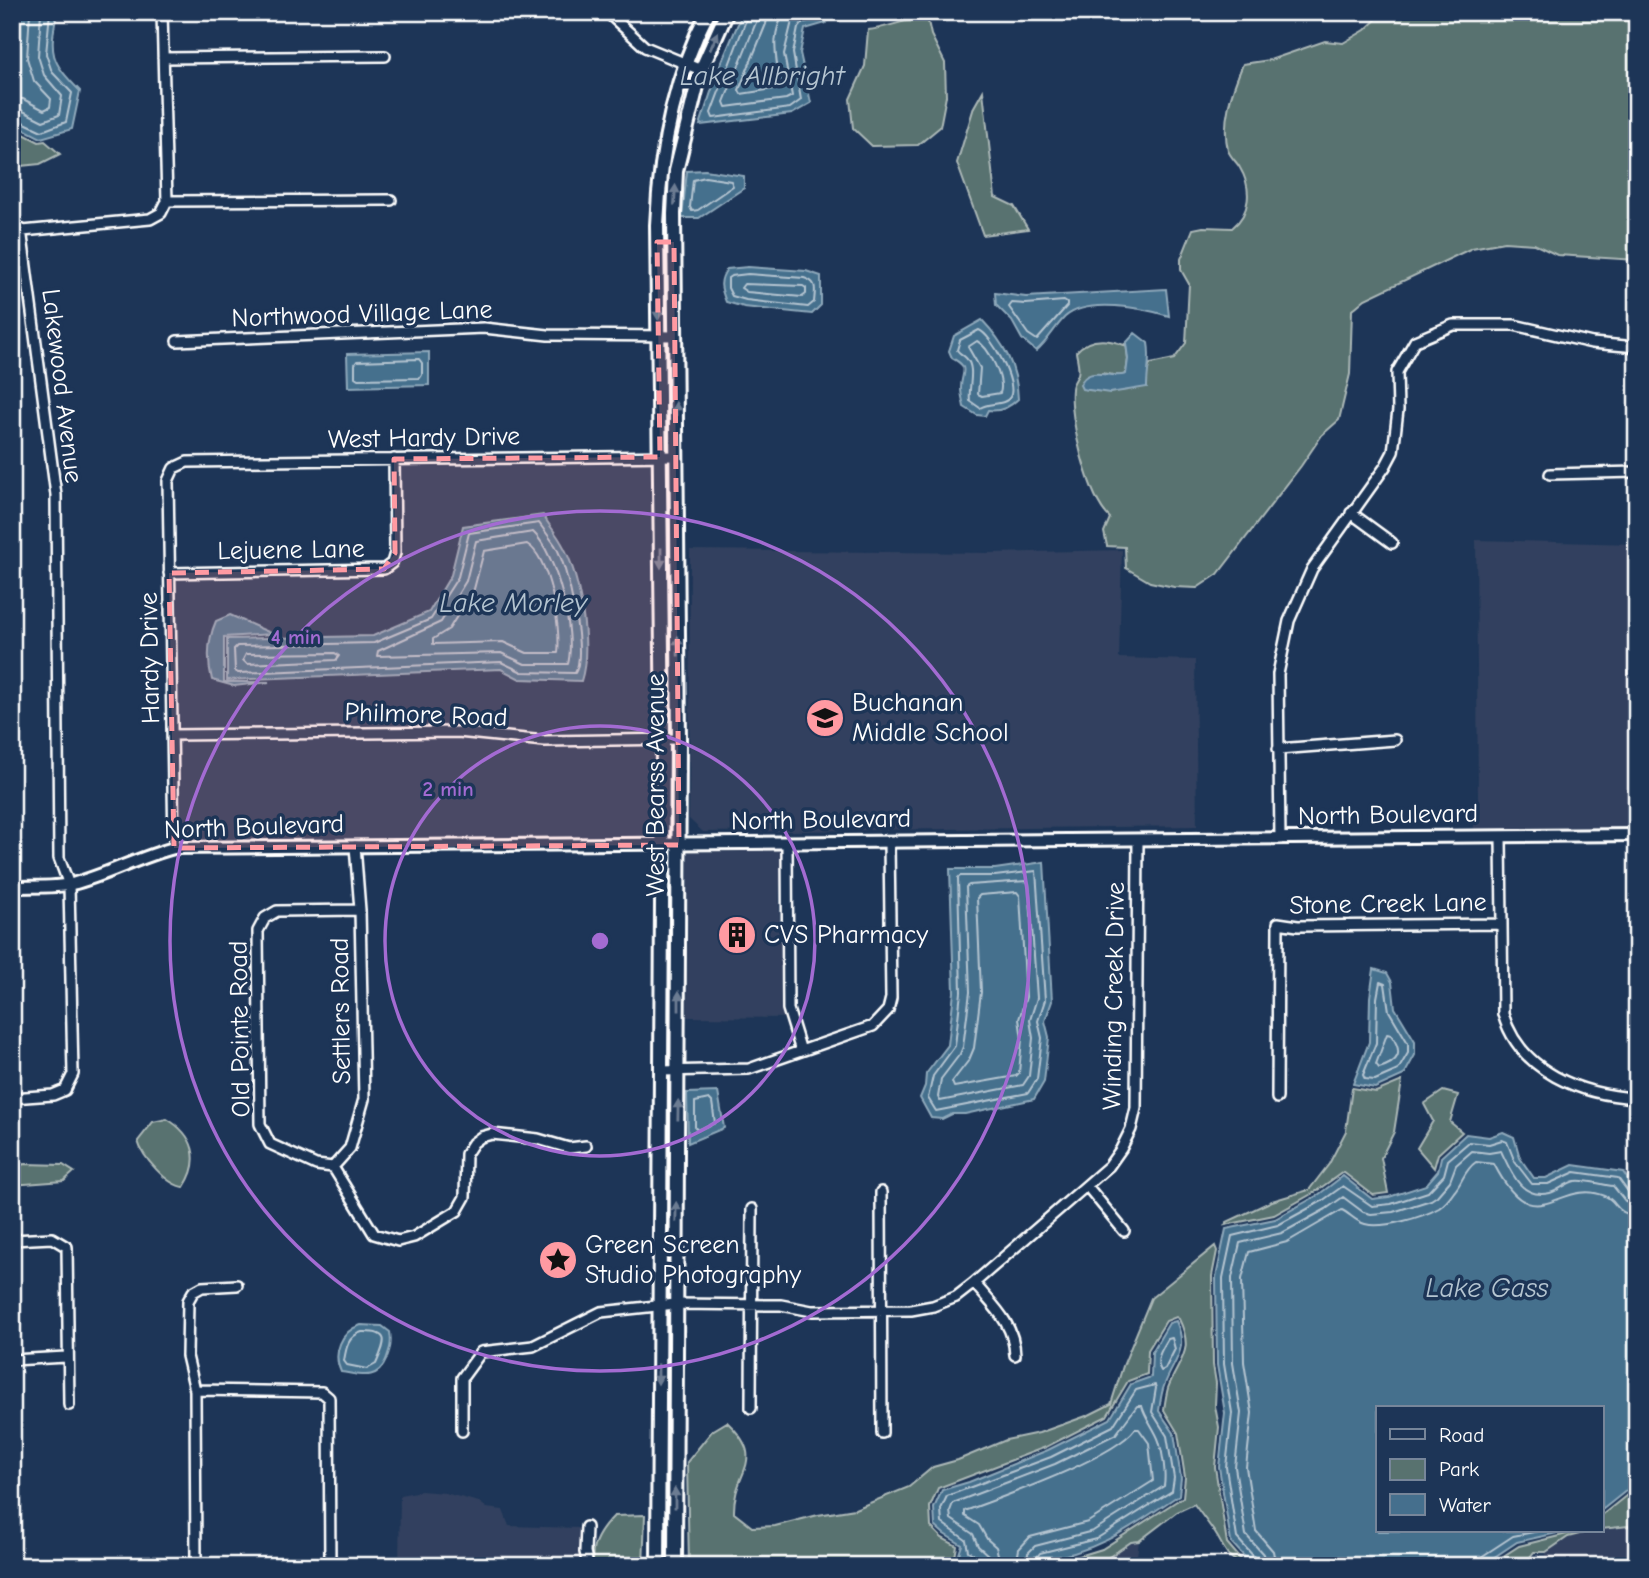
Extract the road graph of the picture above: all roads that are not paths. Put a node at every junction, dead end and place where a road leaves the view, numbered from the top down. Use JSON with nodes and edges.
{"nodes":[{"id":1,"x":162,"y":12,"type":"edge"},
{"id":2,"x":607,"y":12,"type":"edge"},
{"id":3,"x":708,"y":12,"type":"edge"},
{"id":4,"x":727,"y":12,"type":"edge"},
{"id":5,"x":385,"y":56,"type":"dead end"},
{"id":6,"x":163,"y":58,"type":"junction"},
{"id":7,"x":685,"y":63,"type":"junction"},
{"id":8,"x":701,"y":70,"type":"junction"},
{"id":9,"x":391,"y":200,"type":"dead end"},
{"id":10,"x":167,"y":201,"type":"junction"},
{"id":11,"x":16,"y":231,"type":"edge"},
{"id":12,"x":657,"y":242,"type":"junction"},
{"id":13,"x":674,"y":242,"type":"junction"},
{"id":14,"x":659,"y":336,"type":"junction"},
{"id":15,"x":675,"y":336,"type":"junction"},
{"id":16,"x":177,"y":341,"type":"dead end"},
{"id":17,"x":1637,"y":347,"type":"edge"},
{"id":18,"x":676,"y":456,"type":"junction"},
{"id":19,"x":660,"y":457,"type":"junction"},
{"id":20,"x":394,"y":459,"type":"junction"},
{"id":21,"x":174,"y":468,"type":"joint"},
{"id":22,"x":1637,"y":472,"type":"edge"},
{"id":23,"x":1550,"y":474,"type":"dead end"},
{"id":24,"x":1351,"y":513,"type":"junction"},
{"id":25,"x":1392,"y":543,"type":"dead end"},
{"id":26,"x":169,"y":573,"type":"junction"},
{"id":27,"x":661,"y":582,"type":"junction"},
{"id":28,"x":678,"y":582,"type":"junction"},
{"id":29,"x":172,"y":735,"type":"junction"},
{"id":30,"x":663,"y":739,"type":"junction"},
{"id":31,"x":679,"y":739,"type":"junction"},
{"id":32,"x":1395,"y":740,"type":"dead end"},
{"id":33,"x":1278,"y":749,"type":"junction"},
{"id":34,"x":1637,"y":835,"type":"edge"},
{"id":35,"x":1501,"y":837,"type":"junction"},
{"id":36,"x":1280,"y":839,"type":"junction"},
{"id":37,"x":1138,"y":840,"type":"junction"},
{"id":38,"x":787,"y":842,"type":"junction"},
{"id":39,"x":889,"y":842,"type":"junction"},
{"id":40,"x":662,"y":845,"type":"junction"},
{"id":41,"x":678,"y":845,"type":"junction"},
{"id":42,"x":355,"y":846,"type":"junction"},
{"id":43,"x":174,"y":848,"type":"junction"},
{"id":44,"x":69,"y":885,"type":"junction"},
{"id":45,"x":12,"y":887,"type":"edge"},
{"id":46,"x":360,"y":910,"type":"junction"},
{"id":47,"x":1502,"y":924,"type":"junction"},
{"id":48,"x":801,"y":1051,"type":"junction"},
{"id":49,"x":679,"y":1069,"type":"junction"},
{"id":50,"x":661,"y":1071,"type":"junction"},
{"id":51,"x":12,"y":1098,"type":"edge"},
{"id":52,"x":1277,"y":1098,"type":"dead end"},
{"id":53,"x":1637,"y":1098,"type":"edge"},
{"id":54,"x":586,"y":1146,"type":"dead end"},
{"id":55,"x":333,"y":1167,"type":"junction"},
{"id":56,"x":1087,"y":1186,"type":"junction"},
{"id":57,"x":881,"y":1192,"type":"dead end"},
{"id":58,"x":752,"y":1209,"type":"dead end"},
{"id":59,"x":1124,"y":1231,"type":"dead end"},
{"id":60,"x":12,"y":1240,"type":"edge"},
{"id":61,"x":974,"y":1283,"type":"junction"},
{"id":62,"x":237,"y":1285,"type":"dead end"},
{"id":63,"x":675,"y":1304,"type":"junction"},
{"id":64,"x":750,"y":1305,"type":"junction"},
{"id":65,"x":658,"y":1306,"type":"junction"},
{"id":66,"x":881,"y":1310,"type":"junction"},
{"id":67,"x":1015,"y":1355,"type":"dead end"},
{"id":68,"x":66,"y":1357,"type":"junction"},
{"id":69,"x":12,"y":1360,"type":"edge"},
{"id":70,"x":195,"y":1390,"type":"junction"},
{"id":71,"x":68,"y":1405,"type":"dead end"},
{"id":72,"x":751,"y":1408,"type":"dead end"},
{"id":73,"x":462,"y":1431,"type":"dead end"},
{"id":74,"x":882,"y":1433,"type":"dead end"},
{"id":75,"x":586,"y":1527,"type":"dead end"},
{"id":76,"x":197,"y":1566,"type":"edge"},
{"id":77,"x":330,"y":1566,"type":"edge"},
{"id":78,"x":588,"y":1566,"type":"edge"},
{"id":79,"x":657,"y":1566,"type":"edge"},
{"id":80,"x":675,"y":1566,"type":"edge"}],
"edges":[{"from":1,"to":6,"type":"street"},
{"from":2,"to":7,"type":"street"},
{"from":3,"to":7,"type":"main road","name":"West Bearss Avenue"},
{"from":8,"to":4,"type":"main road","name":"West Bearss Avenue","one_way":true},
{"from":5,"to":6,"type":"street"},
{"from":6,"to":10,"type":"street"},
{"from":7,"to":8,"type":"street"},
{"from":7,"to":12,"type":"main road","name":"West Bearss Avenue"},
{"from":13,"to":8,"type":"main road","name":"West Bearss Avenue","one_way":true},
{"from":9,"to":10,"type":"street"},
{"from":10,"to":11,"type":"street"},
{"from":11,"to":44,"type":"street","name":"Lakewood Avenue"},
{"from":12,"to":13,"type":"street"},
{"from":12,"to":14,"type":"main road","name":"West Bearss Avenue","one_way":true},
{"from":13,"to":15,"type":"main road","name":"West Bearss Avenue"},
{"from":14,"to":15,"type":"street","name":"Northwood Village Lane"},
{"from":14,"to":16,"type":"street","name":"Northwood Village Lane"},
{"from":14,"to":19,"type":"main road","name":"West Bearss Avenue"},
{"from":18,"to":15,"type":"main road","name":"West Bearss Avenue","one_way":true},
{"from":17,"to":24,"type":"street"},
{"from":18,"to":19,"type":"street","name":"West Hardy Drive"},
{"from":18,"to":28,"type":"main road","name":"West Bearss Avenue"},
{"from":19,"to":20,"type":"street","name":"West Hardy Drive"},
{"from":19,"to":27,"type":"main road","name":"West Bearss Avenue","one_way":true},
{"from":20,"to":21,"type":"street","name":"West Hardy Drive"},
{"from":20,"to":26,"type":"street","name":"Lejuene Lane"},
{"from":21,"to":26,"type":"street","name":"Hardy Drive"},
{"from":22,"to":23,"type":"street"},
{"from":24,"to":25,"type":"street"},
{"from":24,"to":33,"type":"street"},
{"from":26,"to":29,"type":"street","name":"Hardy Drive"},
{"from":27,"to":28,"type":"street"},
{"from":27,"to":30,"type":"main road","name":"West Bearss Avenue"},
{"from":31,"to":28,"type":"main road","name":"West Bearss Avenue","one_way":true},
{"from":29,"to":30,"type":"street","name":"Philmore Road"},
{"from":29,"to":43,"type":"street","name":"Hardy Drive"},
{"from":30,"to":31,"type":"street","name":"Philmore Road"},
{"from":30,"to":40,"type":"main road","name":"West Bearss Avenue"},
{"from":31,"to":41,"type":"main road","name":"West Bearss Avenue"},
{"from":32,"to":33,"type":"street"},
{"from":33,"to":36,"type":"street"},
{"from":34,"to":35,"type":"street","name":"North Boulevard"},
{"from":35,"to":36,"type":"street","name":"North Boulevard"},
{"from":35,"to":47,"type":"street"},
{"from":36,"to":37,"type":"street","name":"North Boulevard"},
{"from":37,"to":39,"type":"street","name":"North Boulevard"},
{"from":37,"to":56,"type":"street","name":"Winding Creek Drive"},
{"from":38,"to":39,"type":"street","name":"North Boulevard"},
{"from":38,"to":41,"type":"street","name":"North Boulevard"},
{"from":38,"to":48,"type":"street"},
{"from":39,"to":48,"type":"street"},
{"from":40,"to":41,"type":"street","name":"North Boulevard"},
{"from":40,"to":42,"type":"street","name":"North Boulevard"},
{"from":40,"to":50,"type":"main road","name":"West Bearss Avenue"},
{"from":49,"to":41,"type":"main road","name":"West Bearss Avenue","one_way":true},
{"from":42,"to":43,"type":"street","name":"North Boulevard"},
{"from":42,"to":46,"type":"street","name":"Settlers Road"},
{"from":43,"to":44,"type":"street","name":"North Boulevard"},
{"from":44,"to":45,"type":"street","name":"North Boulevard"},
{"from":44,"to":51,"type":"street","name":"Lakewood Avenue"},
{"from":46,"to":55,"type":"street","name":"Settlers Road"},
{"from":46,"to":55,"type":"street","name":"Old Pointe Road"},
{"from":47,"to":52,"type":"street","name":"Stone Creek Lane"},
{"from":47,"to":53,"type":"street"},
{"from":48,"to":49,"type":"street"},
{"from":49,"to":50,"type":"street"},
{"from":63,"to":49,"type":"main road","name":"West Bearss Avenue","one_way":true},
{"from":50,"to":65,"type":"main road","name":"West Bearss Avenue"},
{"from":54,"to":55,"type":"street"},
{"from":56,"to":59,"type":"street"},
{"from":56,"to":61,"type":"street","name":"Winding Creek Drive"},
{"from":57,"to":66,"type":"street"},
{"from":58,"to":64,"type":"street"},
{"from":60,"to":68,"type":"street"},
{"from":61,"to":66,"type":"street","name":"Winding Creek Drive"},
{"from":61,"to":67,"type":"street"},
{"from":62,"to":70,"type":"street"},
{"from":63,"to":64,"type":"street","name":"Winding Creek Drive"},
{"from":63,"to":65,"type":"street","name":"Winding Creek Drive"},
{"from":80,"to":63,"type":"main road","name":"West Bearss Avenue","one_way":true},
{"from":64,"to":66,"type":"street","name":"Winding Creek Drive"},
{"from":64,"to":72,"type":"street"},
{"from":65,"to":73,"type":"street","name":"Winding Creek Drive"},
{"from":65,"to":79,"type":"main road","name":"West Bearss Avenue","one_way":true},
{"from":66,"to":74,"type":"street"},
{"from":68,"to":69,"type":"street"},
{"from":68,"to":71,"type":"street"},
{"from":70,"to":76,"type":"street"},
{"from":70,"to":77,"type":"street"},
{"from":75,"to":78,"type":"street"}]}
